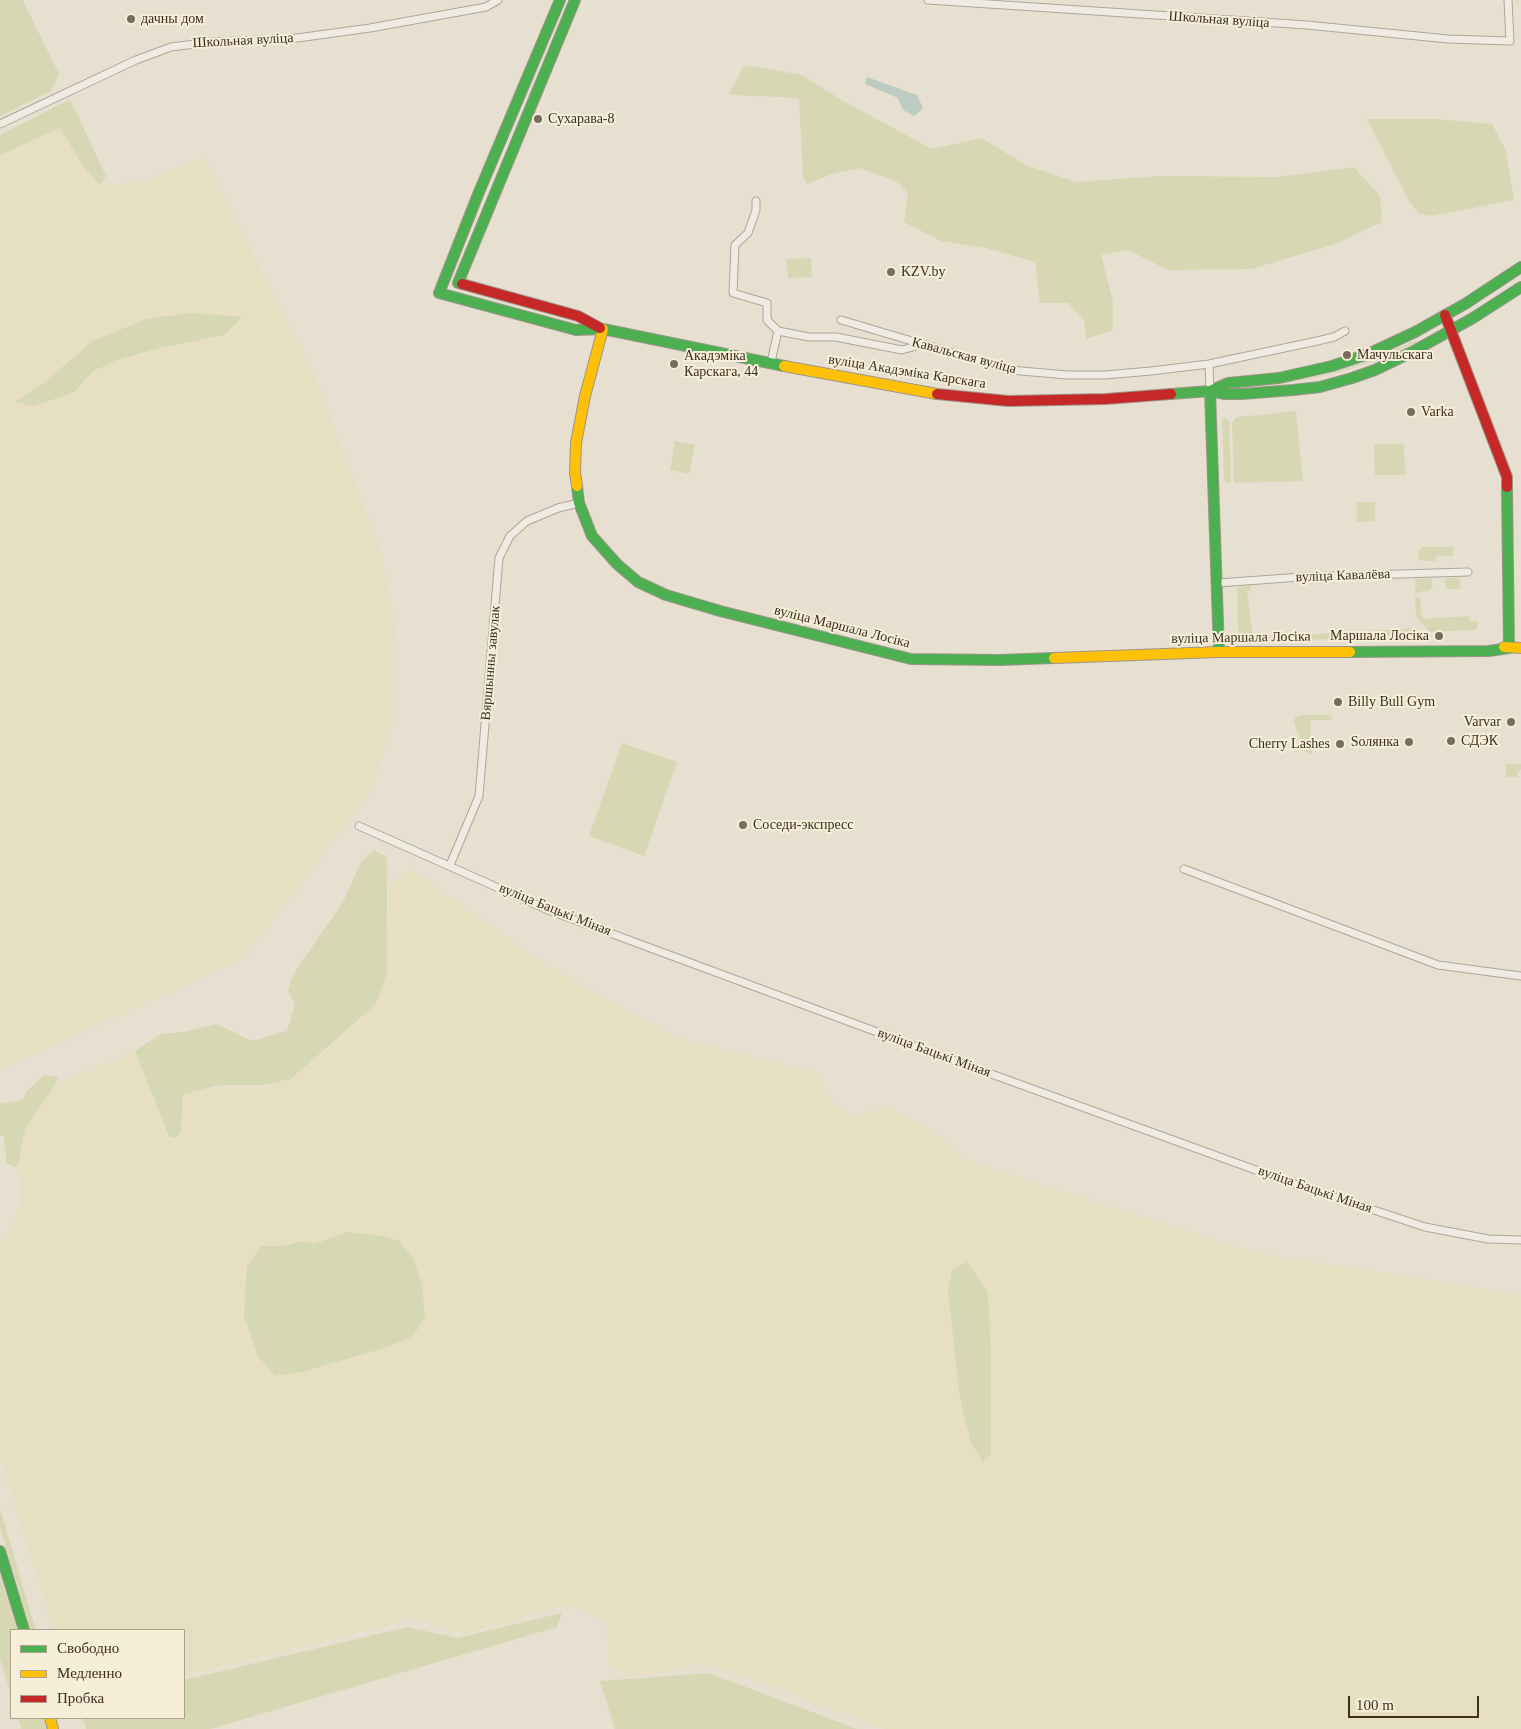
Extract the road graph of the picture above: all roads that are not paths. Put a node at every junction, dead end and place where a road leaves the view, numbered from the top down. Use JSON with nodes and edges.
{"nodes":[{"id":1,"x":498,"y":0,"type":"edge"},
{"id":2,"x":560,"y":0,"type":"edge"},
{"id":3,"x":575,"y":0,"type":"edge"},
{"id":4,"x":928,"y":0,"type":"edge"},
{"id":5,"x":1508,"y":0,"type":"edge"},
{"id":6,"x":0,"y":124,"type":"edge"},
{"id":7,"x":756,"y":201,"type":"dead end"},
{"id":8,"x":1521,"y":267,"type":"edge"},
{"id":9,"x":458,"y":283,"type":"junction"},
{"id":10,"x":1521,"y":287,"type":"edge"},
{"id":11,"x":451,"y":297,"type":"junction"},
{"id":12,"x":1445,"y":315,"type":"junction"},
{"id":13,"x":840,"y":320,"type":"dead end"},
{"id":14,"x":603,"y":329,"type":"junction"},
{"id":15,"x":1451,"y":330,"type":"junction"},
{"id":16,"x":778,"y":331,"type":"junction"},
{"id":17,"x":1345,"y":331,"type":"dead end"},
{"id":18,"x":921,"y":345,"type":"junction"},
{"id":19,"x":771,"y":362,"type":"junction"},
{"id":20,"x":1209,"y":364,"type":"junction"},
{"id":21,"x":1210,"y":391,"type":"junction"},
{"id":22,"x":579,"y":503,"type":"junction"},
{"id":23,"x":1468,"y":572,"type":"dead end"},
{"id":24,"x":1218,"y":583,"type":"junction"},
{"id":25,"x":1509,"y":648,"type":"junction"},
{"id":26,"x":1521,"y":648,"type":"edge"},
{"id":27,"x":1218,"y":652,"type":"junction"},
{"id":28,"x":359,"y":826,"type":"dead end"},
{"id":29,"x":450,"y":865,"type":"junction"},
{"id":30,"x":1184,"y":869,"type":"dead end"},
{"id":31,"x":1521,"y":976,"type":"edge"},
{"id":32,"x":1521,"y":1240,"type":"edge"},
{"id":33,"x":0,"y":1551,"type":"edge"},
{"id":34,"x":24,"y":1629,"type":"edge"}],
"edges":[{"from":1,"to":6,"type":"street","name":"Школьная вуліца"},
{"from":2,"to":11,"type":"main road"},
{"from":3,"to":9,"type":"main road"},
{"from":4,"to":5,"type":"street","name":"Школьная вуліца"},
{"from":7,"to":16,"type":"street"},
{"from":8,"to":12,"type":"main road","name":"вуліца Акадэміка Карскага"},
{"from":9,"to":11,"type":"main road"},
{"from":9,"to":14,"type":"main road"},
{"from":10,"to":15,"type":"main road","name":"вуліца Акадэміка Карскага"},
{"from":11,"to":14,"type":"main road"},
{"from":12,"to":15,"type":"main road"},
{"from":12,"to":21,"type":"main road","name":"вуліца Акадэміка Карскага"},
{"from":13,"to":18,"type":"street","name":"Кавальская вуліца"},
{"from":14,"to":19,"type":"main road","name":"вуліца Акадэміка Карскага"},
{"from":14,"to":22,"type":"main road","name":"вуліца Маршала Лосіка"},
{"from":15,"to":21,"type":"main road","name":"вуліца Акадэміка Карскага"},
{"from":15,"to":25,"type":"main road"},
{"from":16,"to":18,"type":"street"},
{"from":16,"to":19,"type":"street"},
{"from":17,"to":20,"type":"street","name":"Кавальская вуліца"},
{"from":18,"to":20,"type":"street","name":"Кавальская вуліца"},
{"from":19,"to":21,"type":"main road","name":"вуліца Акадэміка Карскага"},
{"from":20,"to":21,"type":"street"},
{"from":21,"to":24,"type":"main road"},
{"from":22,"to":27,"type":"main road","name":"вуліца Маршала Лосіка"},
{"from":22,"to":29,"type":"street","name":"Вяршынны завулак"},
{"from":23,"to":24,"type":"street","name":"вуліца Кавалёва"},
{"from":24,"to":27,"type":"main road"},
{"from":25,"to":26,"type":"main road","name":"вуліца Маршала Лосіка"},
{"from":25,"to":27,"type":"main road","name":"вуліца Маршала Лосіка"},
{"from":28,"to":29,"type":"street","name":"вуліца Бацькі Міная"},
{"from":29,"to":32,"type":"street","name":"вуліца Бацькі Міная"},
{"from":30,"to":31,"type":"street"},
{"from":33,"to":34,"type":"main road"}]}
